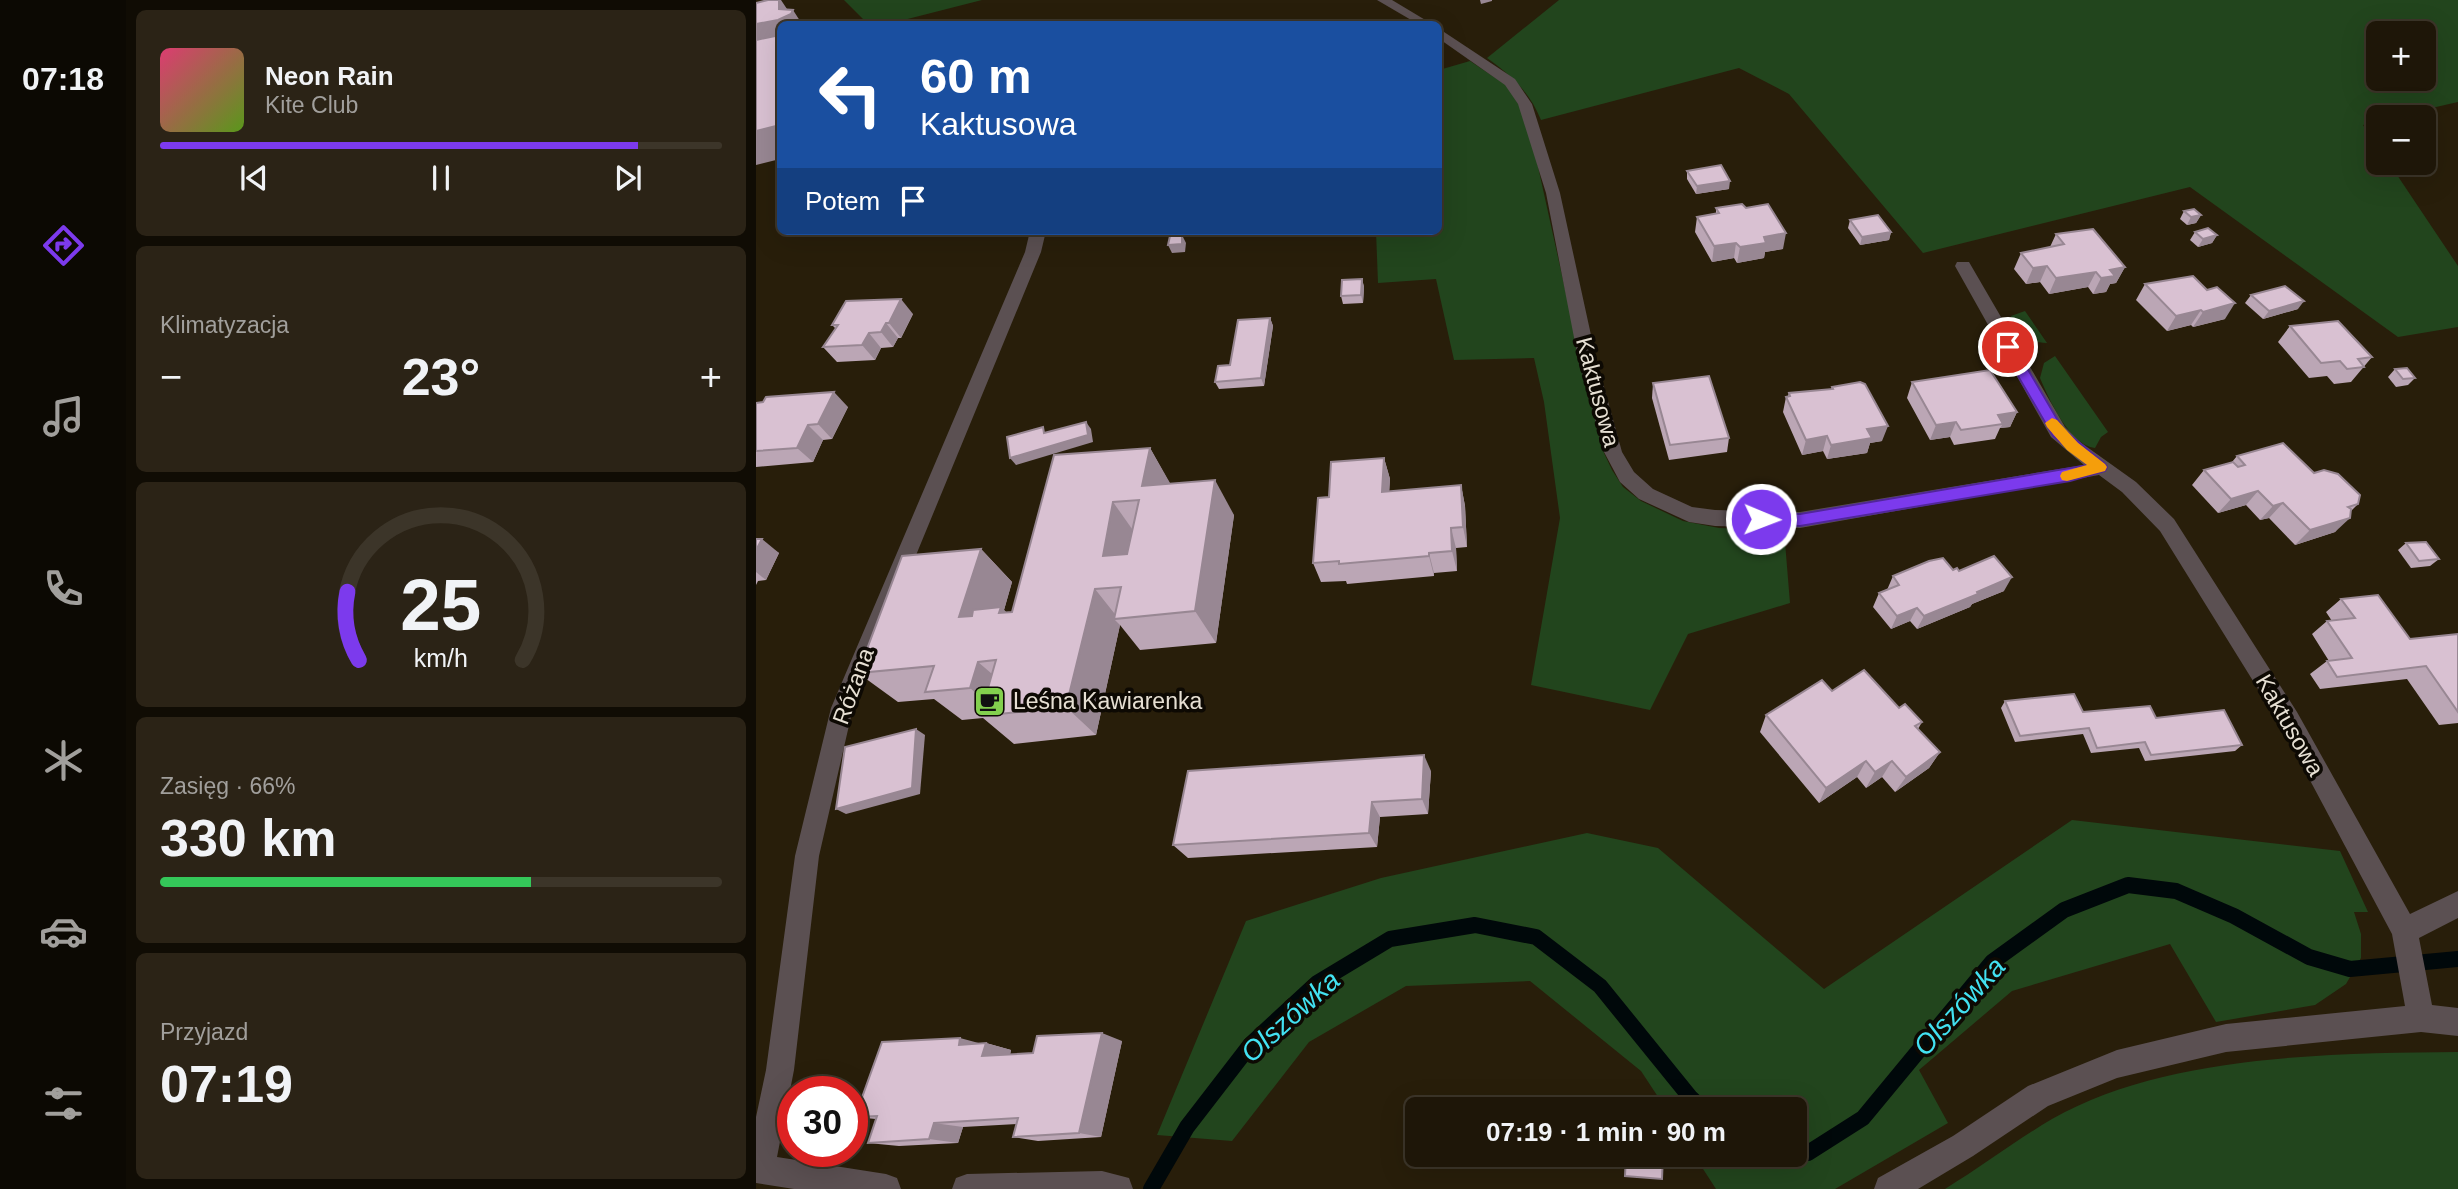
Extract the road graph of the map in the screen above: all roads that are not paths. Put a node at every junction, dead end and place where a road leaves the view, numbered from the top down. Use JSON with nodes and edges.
{"nodes":[{"id":1,"x":1384,"y":0,"type":"edge"},
{"id":2,"x":1421,"y":21,"type":"edge"},
{"id":3,"x":1442,"y":35,"type":"edge"},
{"id":4,"x":1037,"y":235,"type":"edge"},
{"id":5,"x":1963,"y":266,"type":"dead end"},
{"id":6,"x":2100,"y":467,"type":"junction"},
{"id":7,"x":2458,"y":904,"type":"edge"},
{"id":8,"x":2405,"y":931,"type":"junction"},
{"id":9,"x":2421,"y":1018,"type":"junction"},
{"id":10,"x":2458,"y":1022,"type":"edge"},
{"id":11,"x":758,"y":1168,"type":"edge"},
{"id":12,"x":1110,"y":1188,"type":"edge"},
{"id":13,"x":886,"y":1189,"type":"edge"},
{"id":14,"x":967,"y":1189,"type":"edge"},
{"id":15,"x":1889,"y":1189,"type":"edge"}],
"edges":[{"from":1,"to":2,"type":"street"},
{"from":3,"to":6,"type":"street","name":"Kaktusowa"},
{"from":4,"to":11,"type":"street","name":"Różana"},
{"from":5,"to":6,"type":"street","name":"Kaktusowa"},
{"from":6,"to":8,"type":"street","name":"Kaktusowa"},
{"from":7,"to":8,"type":"street"},
{"from":8,"to":9,"type":"street","name":"Kaktusowa"},
{"from":9,"to":10,"type":"street"},
{"from":9,"to":15,"type":"street"},
{"from":11,"to":13,"type":"street"},
{"from":12,"to":14,"type":"street"}]}
